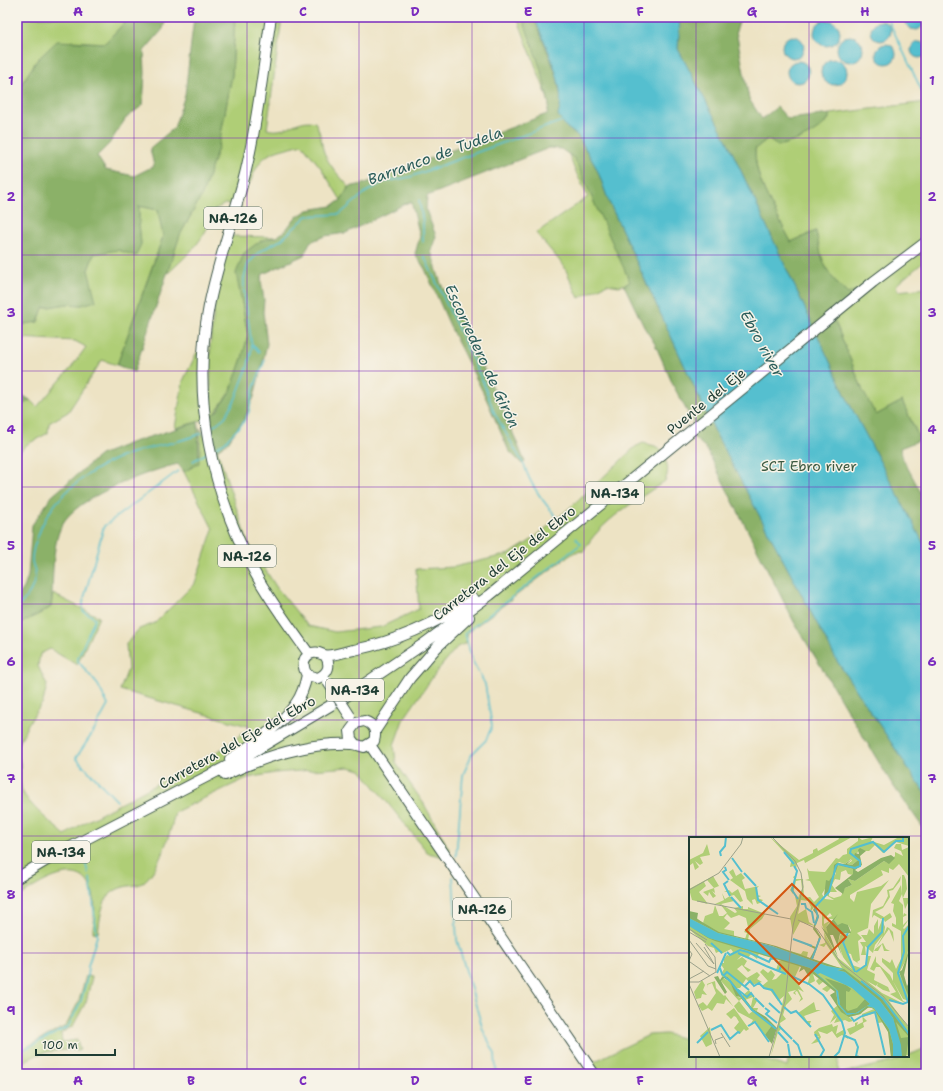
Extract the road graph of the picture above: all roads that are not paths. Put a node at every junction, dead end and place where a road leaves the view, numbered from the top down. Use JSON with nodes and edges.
{"nodes":[{"id":1,"x":271,"y":17,"type":"edge"},
{"id":2,"x":926,"y":235,"type":"edge"},
{"id":3,"x":926,"y":242,"type":"edge"},
{"id":4,"x":901,"y":260,"type":"junction"},
{"id":5,"x":649,"y":465,"type":"joint"},
{"id":6,"x":580,"y":521,"type":"junction"},
{"id":7,"x":544,"y":550,"type":"junction"},
{"id":8,"x":308,"y":654,"type":"junction"},
{"id":9,"x":325,"y":655,"type":"junction"},
{"id":10,"x":307,"y":675,"type":"junction"},
{"id":11,"x":326,"y":679,"type":"junction"},
{"id":12,"x":353,"y":720,"type":"junction"},
{"id":13,"x":375,"y":731,"type":"junction"},
{"id":14,"x":355,"y":744,"type":"junction"},
{"id":15,"x":370,"y":745,"type":"junction"},
{"id":16,"x":151,"y":807,"type":"junction"},
{"id":17,"x":106,"y":829,"type":"junction"},
{"id":18,"x":17,"y":878,"type":"edge"},
{"id":19,"x":594,"y":1074,"type":"edge"}],
"edges":[{"from":1,"to":8,"type":"main road","number":"NA-126"},
{"from":2,"to":4,"type":"main road"},
{"from":3,"to":4,"type":"main road","number":"NA-134"},
{"from":4,"to":5,"type":"main road","name":"Puente del Eje","number":"NA-134"},
{"from":5,"to":6,"type":"main road","name":"Carretera del Eje del Ebro","number":"NA-134"},
{"from":6,"to":7,"type":"main road","name":"Carretera del Eje del Ebro","number":"NA-134"},
{"from":6,"to":13,"type":"main road"},
{"from":7,"to":9,"type":"main road"},
{"from":7,"to":16,"type":"main road","name":"Carretera del Eje del Ebro","number":"NA-134"},
{"from":8,"to":9,"type":"main road"},
{"from":8,"to":10,"type":"main road"},
{"from":9,"to":11,"type":"main road"},
{"from":10,"to":11,"type":"main road"},
{"from":10,"to":17,"type":"main road"},
{"from":11,"to":12,"type":"main road","bridge":true},
{"from":12,"to":13,"type":"main road"},
{"from":12,"to":14,"type":"main road"},
{"from":13,"to":15,"type":"main road"},
{"from":14,"to":15,"type":"main road"},
{"from":14,"to":16,"type":"main road"},
{"from":15,"to":19,"type":"main road","number":"NA-126"},
{"from":16,"to":17,"type":"main road","name":"Carretera del Eje del Ebro","number":"NA-134"},
{"from":17,"to":18,"type":"main road","name":"Carretera del Eje del Ebro","number":"NA-134"}]}
